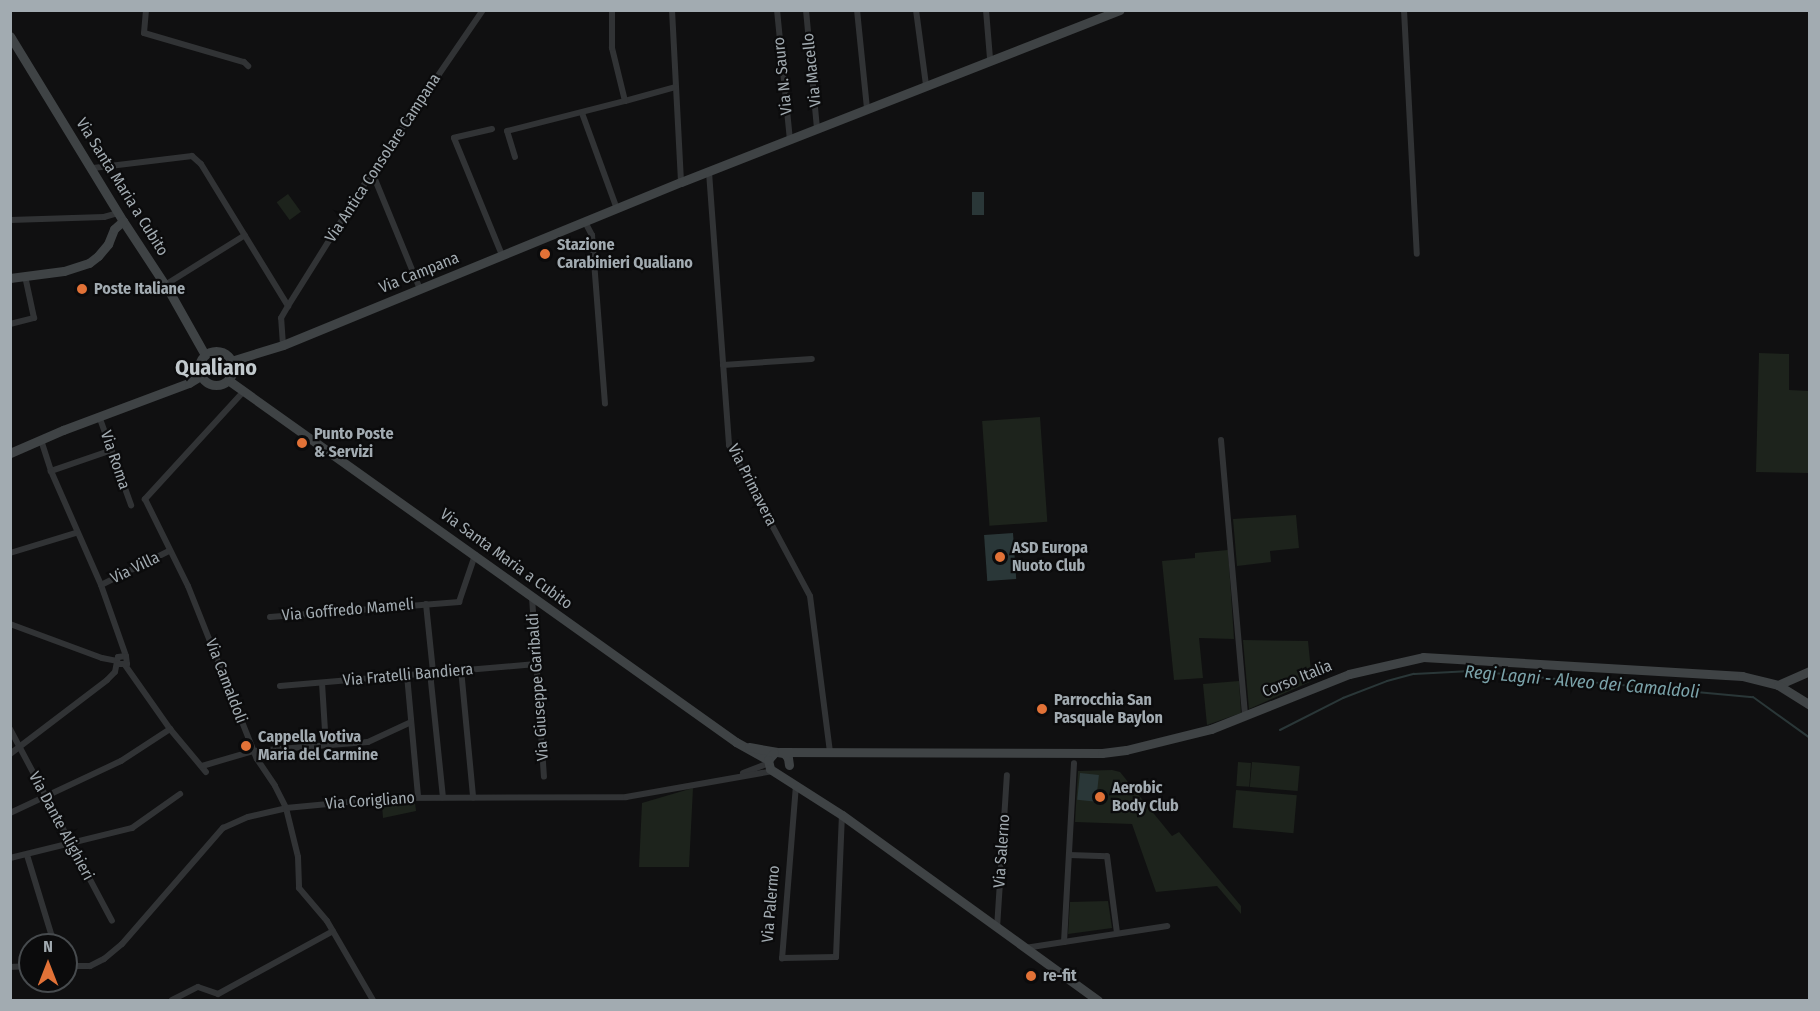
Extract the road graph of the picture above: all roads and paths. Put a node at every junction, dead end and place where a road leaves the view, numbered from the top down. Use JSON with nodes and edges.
{"nodes":[{"id":1,"x":146,"y":10,"type":"edge"},
{"id":2,"x":612,"y":10,"type":"edge"},
{"id":3,"x":672,"y":10,"type":"edge"},
{"id":4,"x":777,"y":10,"type":"edge"},
{"id":5,"x":806,"y":10,"type":"edge"},
{"id":6,"x":857,"y":10,"type":"edge"},
{"id":7,"x":916,"y":10,"type":"edge"},
{"id":8,"x":986,"y":10,"type":"edge"},
{"id":9,"x":1119,"y":10,"type":"edge"},
{"id":10,"x":1404,"y":10,"type":"edge"},
{"id":11,"x":480,"y":11,"type":"edge"},
{"id":12,"x":10,"y":36,"type":"edge"},
{"id":13,"x":990,"y":59,"type":"junction"},
{"id":14,"x":248,"y":66,"type":"dead end"},
{"id":15,"x":926,"y":86,"type":"junction"},
{"id":16,"x":675,"y":87,"type":"junction"},
{"id":17,"x":625,"y":101,"type":"junction"},
{"id":18,"x":867,"y":108,"type":"junction"},
{"id":19,"x":582,"y":113,"type":"junction"},
{"id":20,"x":492,"y":129,"type":"dead end"},
{"id":21,"x":818,"y":129,"type":"junction"},
{"id":22,"x":790,"y":141,"type":"junction"},
{"id":23,"x":515,"y":157,"type":"dead end"},
{"id":24,"x":93,"y":168,"type":"junction"},
{"id":25,"x":372,"y":172,"type":"junction"},
{"id":26,"x":709,"y":172,"type":"junction"},
{"id":27,"x":681,"y":182,"type":"junction"},
{"id":28,"x":617,"y":209,"type":"junction"},
{"id":29,"x":121,"y":217,"type":"junction"},
{"id":30,"x":10,"y":220,"type":"edge"},
{"id":31,"x":585,"y":222,"type":"junction"},
{"id":32,"x":245,"y":234,"type":"junction"},
{"id":33,"x":1417,"y":254,"type":"dead end"},
{"id":34,"x":502,"y":255,"type":"junction"},
{"id":35,"x":25,"y":276,"type":"junction"},
{"id":36,"x":10,"y":278,"type":"edge"},
{"id":37,"x":165,"y":285,"type":"junction"},
{"id":38,"x":420,"y":289,"type":"junction"},
{"id":39,"x":288,"y":306,"type":"junction"},
{"id":40,"x":10,"y":324,"type":"edge"},
{"id":41,"x":283,"y":345,"type":"junction"},
{"id":42,"x":205,"y":355,"type":"junction"},
{"id":43,"x":812,"y":359,"type":"dead end"},
{"id":44,"x":231,"y":361,"type":"junction"},
{"id":45,"x":723,"y":365,"type":"junction"},
{"id":46,"x":200,"y":376,"type":"junction"},
{"id":47,"x":228,"y":380,"type":"junction"},
{"id":48,"x":244,"y":391,"type":"junction"},
{"id":49,"x":604,"y":403,"type":"dead end"},
{"id":50,"x":99,"y":416,"type":"junction"},
{"id":51,"x":41,"y":440,"type":"junction"},
{"id":52,"x":1221,"y":440,"type":"dead end"},
{"id":53,"x":112,"y":450,"type":"junction"},
{"id":54,"x":10,"y":453,"type":"edge"},
{"id":55,"x":51,"y":471,"type":"junction"},
{"id":56,"x":131,"y":505,"type":"dead end"},
{"id":57,"x":76,"y":532,"type":"junction"},
{"id":58,"x":169,"y":551,"type":"junction"},
{"id":59,"x":10,"y":553,"type":"edge"},
{"id":60,"x":475,"y":555,"type":"junction"},
{"id":61,"x":101,"y":585,"type":"junction"},
{"id":62,"x":532,"y":597,"type":"junction"},
{"id":63,"x":426,"y":604,"type":"junction"},
{"id":64,"x":270,"y":617,"type":"dead end"},
{"id":65,"x":10,"y":624,"type":"edge"},
{"id":66,"x":120,"y":663,"type":"junction"},
{"id":67,"x":536,"y":664,"type":"junction"},
{"id":68,"x":461,"y":669,"type":"junction"},
{"id":69,"x":1809,"y":671,"type":"edge"},
{"id":70,"x":431,"y":672,"type":"junction"},
{"id":71,"x":407,"y":675,"type":"junction"},
{"id":72,"x":321,"y":683,"type":"junction"},
{"id":73,"x":1778,"y":685,"type":"junction"},
{"id":74,"x":280,"y":686,"type":"dead end"},
{"id":75,"x":1809,"y":705,"type":"edge"},
{"id":76,"x":1245,"y":717,"type":"junction"},
{"id":77,"x":411,"y":722,"type":"junction"},
{"id":78,"x":10,"y":729,"type":"edge"},
{"id":79,"x":170,"y":729,"type":"junction"},
{"id":80,"x":736,"y":742,"type":"junction"},
{"id":81,"x":326,"y":746,"type":"junction"},
{"id":82,"x":19,"y":747,"type":"junction"},
{"id":83,"x":253,"y":751,"type":"junction"},
{"id":84,"x":830,"y":752,"type":"junction"},
{"id":85,"x":752,"y":753,"type":"junction"},
{"id":86,"x":10,"y":754,"type":"edge"},
{"id":87,"x":773,"y":762,"type":"junction"},
{"id":88,"x":1074,"y":763,"type":"dead end"},
{"id":89,"x":202,"y":766,"type":"junction"},
{"id":90,"x":788,"y":766,"type":"junction"},
{"id":91,"x":752,"y":768,"type":"junction"},
{"id":92,"x":206,"y":772,"type":"dead end"},
{"id":93,"x":1007,"y":775,"type":"dead end"},
{"id":94,"x":544,"y":777,"type":"dead end"},
{"id":95,"x":735,"y":777,"type":"junction"},
{"id":96,"x":796,"y":785,"type":"junction"},
{"id":97,"x":180,"y":795,"type":"dead end"},
{"id":98,"x":46,"y":797,"type":"junction"},
{"id":99,"x":417,"y":797,"type":"junction"},
{"id":100,"x":443,"y":797,"type":"junction"},
{"id":101,"x":473,"y":797,"type":"junction"},
{"id":102,"x":286,"y":808,"type":"junction"},
{"id":103,"x":10,"y":813,"type":"edge"},
{"id":104,"x":842,"y":815,"type":"junction"},
{"id":105,"x":70,"y":844,"type":"junction"},
{"id":106,"x":27,"y":855,"type":"junction"},
{"id":107,"x":1069,"y":855,"type":"junction"},
{"id":108,"x":10,"y":858,"type":"edge"},
{"id":109,"x":112,"y":921,"type":"dead end"},
{"id":110,"x":1167,"y":926,"type":"dead end"},
{"id":111,"x":997,"y":928,"type":"junction"},
{"id":112,"x":333,"y":931,"type":"junction"},
{"id":113,"x":51,"y":933,"type":"edge"},
{"id":114,"x":1117,"y":933,"type":"junction"},
{"id":115,"x":1064,"y":942,"type":"junction"},
{"id":116,"x":1025,"y":948,"type":"junction"},
{"id":117,"x":78,"y":966,"type":"edge"},
{"id":118,"x":172,"y":1000,"type":"edge"},
{"id":119,"x":373,"y":1000,"type":"edge"},
{"id":120,"x":1098,"y":1000,"type":"edge"}],
"edges":[{"from":1,"to":14,"type":"street"},
{"from":2,"to":17,"type":"street"},
{"from":3,"to":16,"type":"street"},
{"from":4,"to":22,"type":"street","name":"Via N. Sauro"},
{"from":5,"to":21,"type":"street","name":"Via Macello"},
{"from":6,"to":18,"type":"street"},
{"from":7,"to":15,"type":"street"},
{"from":8,"to":13,"type":"street"},
{"from":9,"to":13,"type":"main road","name":"Via Campana"},
{"from":10,"to":33,"type":"street"},
{"from":11,"to":25,"type":"street","name":"Via Antica Consolare Campana"},
{"from":12,"to":24,"type":"main road","name":"Via Santa Maria a Cubito"},
{"from":13,"to":15,"type":"main road","name":"Via Campana"},
{"from":15,"to":18,"type":"main road","name":"Via Campana"},
{"from":16,"to":17,"type":"street"},
{"from":16,"to":27,"type":"street"},
{"from":17,"to":19,"type":"street"},
{"from":18,"to":21,"type":"main road","name":"Via Campana"},
{"from":19,"to":23,"type":"street"},
{"from":19,"to":28,"type":"street"},
{"from":20,"to":34,"type":"street"},
{"from":21,"to":22,"type":"main road","name":"Via Campana"},
{"from":22,"to":26,"type":"main road","name":"Via Campana"},
{"from":24,"to":29,"type":"main road","name":"Via Santa Maria a Cubito"},
{"from":24,"to":32,"type":"street"},
{"from":25,"to":38,"type":"street"},
{"from":25,"to":39,"type":"street","name":"Via Antica Consolare Campana"},
{"from":26,"to":27,"type":"main road","name":"Via Campana"},
{"from":26,"to":45,"type":"street","name":"Via Primavera"},
{"from":27,"to":28,"type":"main road","name":"Via Campana"},
{"from":28,"to":31,"type":"main road","name":"Via Campana"},
{"from":29,"to":30,"type":"street","name":"Via Santa Maria a Cubito"},
{"from":29,"to":35,"type":"main road"},
{"from":29,"to":37,"type":"main road","name":"Via Santa Maria a Cubito"},
{"from":31,"to":34,"type":"main road","name":"Via Campana"},
{"from":31,"to":49,"type":"street"},
{"from":32,"to":37,"type":"street"},
{"from":32,"to":39,"type":"street"},
{"from":34,"to":38,"type":"main road","name":"Via Campana"},
{"from":35,"to":36,"type":"main road"},
{"from":35,"to":40,"type":"street"},
{"from":37,"to":42,"type":"main road","name":"Via Santa Maria a Cubito"},
{"from":38,"to":41,"type":"main road","name":"Via Campana"},
{"from":39,"to":41,"type":"street"},
{"from":41,"to":44,"type":"main road","name":"Via Campana"},
{"from":42,"to":44,"type":"main road"},
{"from":42,"to":46,"type":"main road"},
{"from":43,"to":45,"type":"street"},
{"from":44,"to":47,"type":"main road"},
{"from":45,"to":84,"type":"street","name":"Via Primavera"},
{"from":46,"to":47,"type":"main road"},
{"from":46,"to":50,"type":"main road"},
{"from":47,"to":48,"type":"main road","name":"Via Santa Maria a Cubito"},
{"from":48,"to":58,"type":"street","name":"Via Camaldoli"},
{"from":48,"to":60,"type":"main road","name":"Via Santa Maria a Cubito"},
{"from":50,"to":51,"type":"main road"},
{"from":50,"to":53,"type":"street","name":"Via Roma"},
{"from":51,"to":54,"type":"main road"},
{"from":51,"to":55,"type":"street"},
{"from":52,"to":76,"type":"street"},
{"from":53,"to":55,"type":"street"},
{"from":53,"to":56,"type":"street","name":"Via Roma"},
{"from":55,"to":57,"type":"street"},
{"from":57,"to":59,"type":"street"},
{"from":57,"to":61,"type":"street"},
{"from":58,"to":61,"type":"street","name":"Via Villa"},
{"from":58,"to":83,"type":"street","name":"Via Camaldoli"},
{"from":60,"to":62,"type":"main road","name":"Via Santa Maria a Cubito"},
{"from":60,"to":63,"type":"street","name":"Via Goffredo Mameli"},
{"from":61,"to":66,"type":"street"},
{"from":62,"to":67,"type":"street","name":"Via Giuseppe Garibaldi"},
{"from":62,"to":80,"type":"main road","name":"Via Santa Maria a Cubito"},
{"from":63,"to":64,"type":"street","name":"Via Goffredo Mameli"},
{"from":63,"to":70,"type":"street","name":"Via Goffredo Mameli"},
{"from":65,"to":66,"type":"street"},
{"from":66,"to":79,"type":"street"},
{"from":66,"to":82,"type":"street"},
{"from":67,"to":68,"type":"street","name":"Via Fratelli Bandiera"},
{"from":67,"to":94,"type":"street","name":"Via Giuseppe Garibaldi"},
{"from":68,"to":70,"type":"street","name":"Via Fratelli Bandiera"},
{"from":68,"to":101,"type":"street"},
{"from":69,"to":73,"type":"main road"},
{"from":70,"to":71,"type":"street","name":"Via Fratelli Bandiera"},
{"from":70,"to":100,"type":"street","name":"Via Goffredo Mameli"},
{"from":71,"to":72,"type":"street","name":"Via Fratelli Bandiera"},
{"from":71,"to":77,"type":"street"},
{"from":72,"to":74,"type":"street","name":"Via Fratelli Bandiera"},
{"from":72,"to":81,"type":"street"},
{"from":73,"to":75,"type":"main road","name":"Corso Italia"},
{"from":73,"to":76,"type":"main road","name":"Corso Italia"},
{"from":76,"to":84,"type":"main road","name":"Corso Italia"},
{"from":77,"to":81,"type":"street"},
{"from":77,"to":99,"type":"street"},
{"from":78,"to":82,"type":"street","name":"Via Dante Alighieri"},
{"from":79,"to":89,"type":"street"},
{"from":79,"to":98,"type":"street"},
{"from":80,"to":85,"type":"main road","name":"Via Santa Maria a Cubito"},
{"from":80,"to":87,"type":"main road"},
{"from":81,"to":83,"type":"street"},
{"from":82,"to":86,"type":"street"},
{"from":82,"to":98,"type":"street","name":"Via Dante Alighieri"},
{"from":83,"to":89,"type":"street"},
{"from":83,"to":102,"type":"street","name":"Via Camaldoli"},
{"from":84,"to":87,"type":"main road"},
{"from":84,"to":90,"type":"main road"},
{"from":85,"to":87,"type":"main road","name":"Via Santa Maria a Cubito"},
{"from":85,"to":91,"type":"street"},
{"from":87,"to":90,"type":"main road"},
{"from":87,"to":90,"type":"main road"},
{"from":87,"to":91,"type":"street"},
{"from":87,"to":95,"type":"street","name":"Via Corigliano"},
{"from":87,"to":96,"type":"main road"},
{"from":88,"to":107,"type":"street"},
{"from":89,"to":92,"type":"street"},
{"from":90,"to":96,"type":"main road"},
{"from":91,"to":95,"type":"street"},
{"from":93,"to":111,"type":"street","name":"Via Salerno"},
{"from":95,"to":101,"type":"street","name":"Via Corigliano"},
{"from":96,"to":104,"type":"main road"},
{"from":96,"to":104,"type":"street","name":"Via Palermo"},
{"from":97,"to":105,"type":"street"},
{"from":98,"to":103,"type":"street"},
{"from":98,"to":105,"type":"street","name":"Via Dante Alighieri"},
{"from":99,"to":100,"type":"street","name":"Via Corigliano"},
{"from":99,"to":102,"type":"street","name":"Via Corigliano"},
{"from":100,"to":101,"type":"street","name":"Via Corigliano"},
{"from":102,"to":112,"type":"street","name":"Via Camaldoli"},
{"from":102,"to":117,"type":"street","name":"Via Corigliano"},
{"from":104,"to":111,"type":"main road"},
{"from":105,"to":106,"type":"street"},
{"from":105,"to":109,"type":"street","name":"Via Dante Alighieri"},
{"from":106,"to":108,"type":"street"},
{"from":106,"to":113,"type":"street"},
{"from":107,"to":114,"type":"street"},
{"from":107,"to":115,"type":"street"},
{"from":110,"to":114,"type":"street"},
{"from":111,"to":116,"type":"main road"},
{"from":112,"to":118,"type":"street"},
{"from":112,"to":119,"type":"street","name":"Via Camaldoli"},
{"from":114,"to":115,"type":"street"},
{"from":115,"to":116,"type":"street"},
{"from":116,"to":120,"type":"main road"}]}
